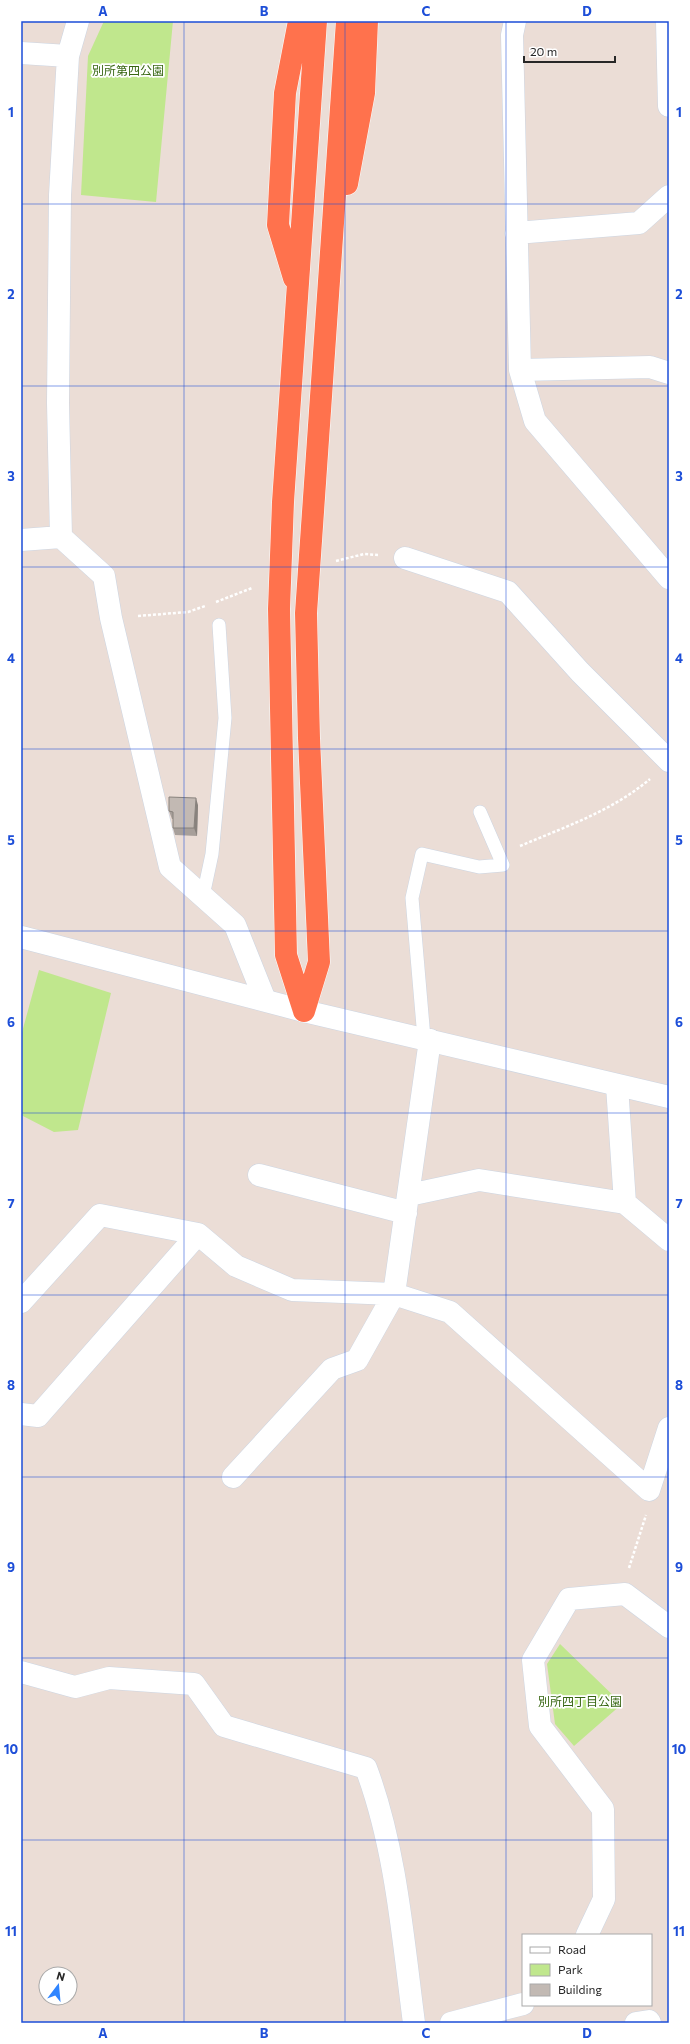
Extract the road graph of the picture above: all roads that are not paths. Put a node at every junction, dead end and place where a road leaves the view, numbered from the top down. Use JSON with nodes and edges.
{"nodes":[{"id":1,"x":78,"y":21,"type":"edge"},
{"id":2,"x":299,"y":21,"type":"edge"},
{"id":3,"x":316,"y":21,"type":"edge"},
{"id":4,"x":347,"y":21,"type":"edge"},
{"id":5,"x":367,"y":21,"type":"edge"},
{"id":6,"x":515,"y":21,"type":"edge"},
{"id":7,"x":667,"y":21,"type":"edge"},
{"id":8,"x":21,"y":52,"type":"edge"},
{"id":9,"x":68,"y":56,"type":"junction"},
{"id":10,"x":669,"y":106,"type":"edge"},
{"id":11,"x":669,"y":196,"type":"edge"},
{"id":12,"x":516,"y":233,"type":"junction"},
{"id":13,"x":298,"y":290,"type":"junction"},
{"id":14,"x":328,"y":290,"type":"junction"},
{"id":15,"x":520,"y":370,"type":"junction"},
{"id":16,"x":669,"y":373,"type":"edge"},
{"id":17,"x":61,"y":537,"type":"junction"},
{"id":18,"x":21,"y":540,"type":"edge"},
{"id":19,"x":405,"y":558,"type":"road end"},
{"id":20,"x":669,"y":578,"type":"edge"},
{"id":21,"x":219,"y":625,"type":"dead end"},
{"id":22,"x":669,"y":761,"type":"edge"},
{"id":23,"x":480,"y":812,"type":"dead end"},
{"id":24,"x":203,"y":896,"type":"junction"},
{"id":25,"x":21,"y":937,"type":"edge"},
{"id":26,"x":265,"y":1000,"type":"junction"},
{"id":27,"x":304,"y":1011,"type":"junction"},
{"id":28,"x":427,"y":1039,"type":"junction"},
{"id":29,"x":617,"y":1086,"type":"junction"},
{"id":30,"x":669,"y":1097,"type":"edge"},
{"id":31,"x":259,"y":1175,"type":"dead end"},
{"id":32,"x":625,"y":1203,"type":"junction"},
{"id":33,"x":408,"y":1204,"type":"junction"},
{"id":34,"x":198,"y":1234,"type":"junction"},
{"id":35,"x":669,"y":1240,"type":"edge"},
{"id":36,"x":394,"y":1294,"type":"junction"},
{"id":37,"x":21,"y":1302,"type":"edge"},
{"id":38,"x":21,"y":1414,"type":"edge"},
{"id":39,"x":669,"y":1428,"type":"edge"},
{"id":40,"x":233,"y":1477,"type":"dead end"},
{"id":41,"x":669,"y":1627,"type":"edge"},
{"id":42,"x":21,"y":1672,"type":"edge"},
{"id":43,"x":588,"y":1934,"type":"edge"},
{"id":44,"x":522,"y":2004,"type":"edge"},
{"id":45,"x":414,"y":2023,"type":"edge"},
{"id":46,"x":451,"y":2023,"type":"edge"},
{"id":47,"x":636,"y":2023,"type":"edge"},
{"id":48,"x":650,"y":2023,"type":"edge"}],
"edges":[{"from":1,"to":9,"type":"street"},
{"from":2,"to":13,"type":"highway"},
{"from":3,"to":13,"type":"highway"},
{"from":4,"to":14,"type":"highway"},
{"from":5,"to":14,"type":"highway"},
{"from":6,"to":12,"type":"street"},
{"from":7,"to":10,"type":"street"},
{"from":8,"to":9,"type":"street"},
{"from":9,"to":17,"type":"street"},
{"from":11,"to":12,"type":"street"},
{"from":12,"to":15,"type":"street"},
{"from":13,"to":27,"type":"highway"},
{"from":14,"to":27,"type":"highway"},
{"from":15,"to":16,"type":"street"},
{"from":15,"to":20,"type":"street"},
{"from":17,"to":18,"type":"street"},
{"from":17,"to":24,"type":"street"},
{"from":19,"to":22,"type":"street"},
{"from":21,"to":24,"type":"lane"},
{"from":23,"to":28,"type":"lane"},
{"from":24,"to":26,"type":"street"},
{"from":25,"to":26,"type":"street"},
{"from":26,"to":27,"type":"street"},
{"from":27,"to":28,"type":"street"},
{"from":28,"to":29,"type":"street"},
{"from":28,"to":33,"type":"street"},
{"from":29,"to":30,"type":"street"},
{"from":29,"to":32,"type":"street"},
{"from":31,"to":33,"type":"street"},
{"from":32,"to":33,"type":"street"},
{"from":32,"to":35,"type":"street"},
{"from":33,"to":36,"type":"street"},
{"from":34,"to":36,"type":"street"},
{"from":34,"to":37,"type":"street"},
{"from":34,"to":38,"type":"street"},
{"from":36,"to":39,"type":"street"},
{"from":36,"to":40,"type":"street"},
{"from":41,"to":43,"type":"street"},
{"from":42,"to":45,"type":"street"},
{"from":44,"to":46,"type":"street"},
{"from":47,"to":48,"type":"street"}]}
